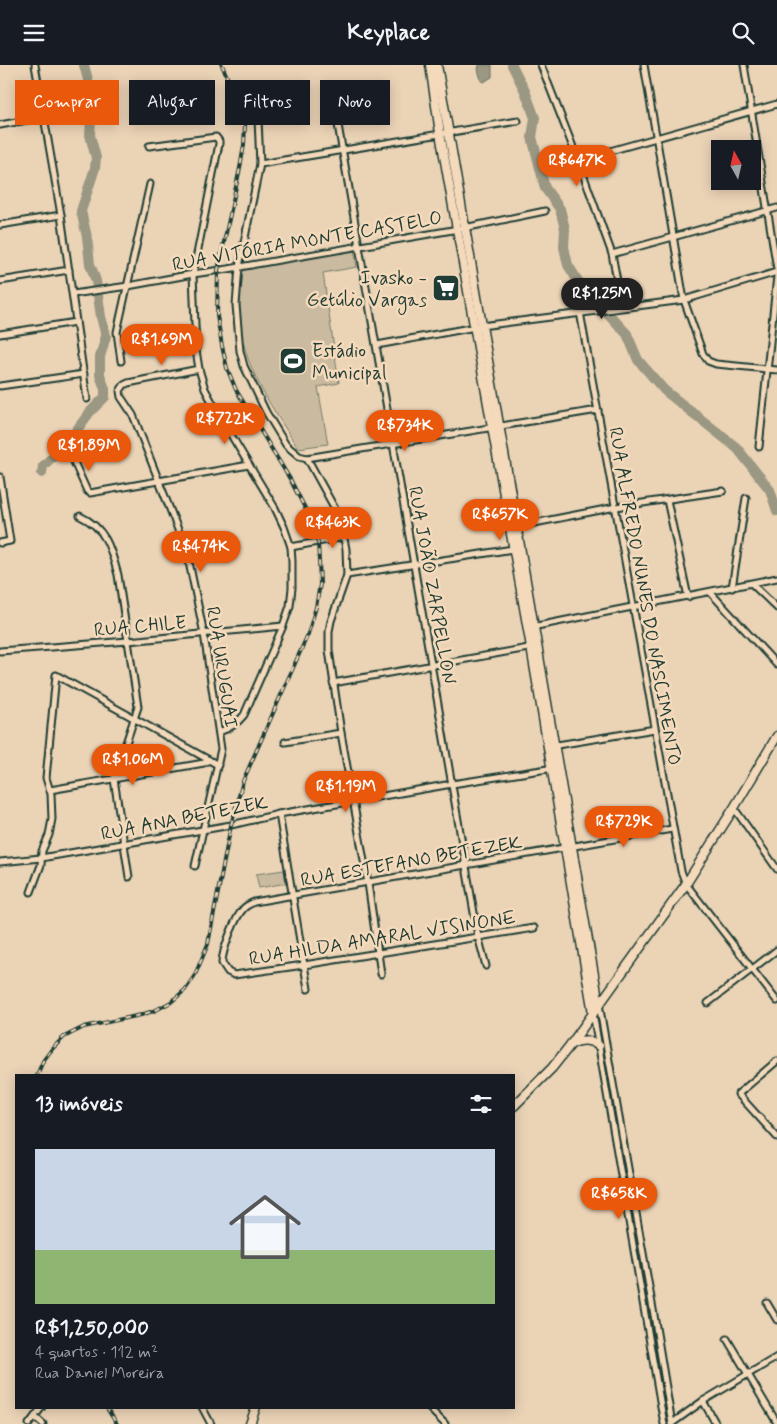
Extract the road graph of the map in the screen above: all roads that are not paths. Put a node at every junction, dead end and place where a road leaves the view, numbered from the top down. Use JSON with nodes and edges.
{"nodes":[{"id":1,"x":35,"y":65,"type":"edge"},
{"id":2,"x":430,"y":65,"type":"edge"},
{"id":3,"x":437,"y":65,"type":"edge"},
{"id":4,"x":541,"y":65,"type":"edge"},
{"id":5,"x":644,"y":65,"type":"edge"},
{"id":6,"x":744,"y":65,"type":"edge"},
{"id":7,"x":38,"y":80,"type":"edge"},
{"id":8,"x":777,"y":104,"type":"edge"},
{"id":9,"x":751,"y":111,"type":"junction"},
{"id":10,"x":518,"y":121,"type":"dead end"},
{"id":11,"x":15,"y":122,"type":"edge"},
{"id":12,"x":0,"y":125,"type":"edge"},
{"id":13,"x":45,"y":125,"type":"edge"},
{"id":14,"x":258,"y":125,"type":"edge"},
{"id":15,"x":338,"y":125,"type":"edge"},
{"id":16,"x":444,"y":133,"type":"junction"},
{"id":17,"x":656,"y":139,"type":"junction"},
{"id":18,"x":149,"y":146,"type":"dead end"},
{"id":19,"x":343,"y":151,"type":"junction"},
{"id":20,"x":578,"y":160,"type":"junction"},
{"id":21,"x":260,"y":164,"type":"junction"},
{"id":22,"x":150,"y":184,"type":"dead end"},
{"id":23,"x":777,"y":208,"type":"edge"},
{"id":24,"x":545,"y":211,"type":"dead end"},
{"id":25,"x":767,"y":211,"type":"junction"},
{"id":26,"x":61,"y":215,"type":"junction"},
{"id":27,"x":0,"y":225,"type":"edge"},
{"id":28,"x":461,"y":229,"type":"junction"},
{"id":29,"x":673,"y":238,"type":"junction"},
{"id":30,"x":360,"y":246,"type":"junction"},
{"id":31,"x":612,"y":254,"type":"junction"},
{"id":32,"x":239,"y":267,"type":"junction"},
{"id":33,"x":69,"y":270,"type":"junction"},
{"id":34,"x":777,"y":270,"type":"edge"},
{"id":35,"x":193,"y":274,"type":"junction"},
{"id":36,"x":777,"y":276,"type":"edge"},
{"id":37,"x":0,"y":281,"type":"edge"},
{"id":38,"x":128,"y":285,"type":"junction"},
{"id":39,"x":72,"y":294,"type":"junction"},
{"id":40,"x":684,"y":300,"type":"junction"},
{"id":41,"x":622,"y":307,"type":"junction"},
{"id":42,"x":580,"y":312,"type":"junction"},
{"id":43,"x":76,"y":322,"type":"junction"},
{"id":44,"x":478,"y":327,"type":"junction"},
{"id":45,"x":0,"y":334,"type":"edge"},
{"id":46,"x":377,"y":345,"type":"junction"},
{"id":47,"x":121,"y":361,"type":"dead end"},
{"id":48,"x":199,"y":369,"type":"junction"},
{"id":49,"x":768,"y":369,"type":"junction"},
{"id":50,"x":777,"y":370,"type":"edge"},
{"id":51,"x":84,"y":373,"type":"junction"},
{"id":52,"x":0,"y":386,"type":"edge"},
{"id":53,"x":87,"y":399,"type":"dead end"},
{"id":54,"x":598,"y":410,"type":"junction"},
{"id":55,"x":495,"y":426,"type":"junction"},
{"id":56,"x":393,"y":443,"type":"junction"},
{"id":57,"x":760,"y":447,"type":"dead end"},
{"id":58,"x":307,"y":457,"type":"junction"},
{"id":59,"x":74,"y":462,"type":"dead end"},
{"id":60,"x":249,"y":465,"type":"junction"},
{"id":61,"x":0,"y":477,"type":"edge"},
{"id":62,"x":159,"y":482,"type":"junction"},
{"id":63,"x":1,"y":490,"type":"edge"},
{"id":64,"x":723,"y":491,"type":"dead end"},
{"id":65,"x":746,"y":498,"type":"dead end"},
{"id":66,"x":667,"y":500,"type":"junction"},
{"id":67,"x":616,"y":507,"type":"junction"},
{"id":68,"x":80,"y":515,"type":"dead end"},
{"id":69,"x":513,"y":528,"type":"junction"},
{"id":70,"x":344,"y":537,"type":"junction"},
{"id":71,"x":0,"y":543,"type":"edge"},
{"id":72,"x":290,"y":547,"type":"junction"},
{"id":73,"x":513,"y":549,"type":"junction"},
{"id":74,"x":414,"y":566,"type":"junction"},
{"id":75,"x":348,"y":575,"type":"junction"},
{"id":76,"x":777,"y":579,"type":"edge"},
{"id":77,"x":752,"y":584,"type":"junction"},
{"id":78,"x":732,"y":588,"type":"junction"},
{"id":79,"x":710,"y":592,"type":"junction"},
{"id":80,"x":688,"y":597,"type":"junction"},
{"id":81,"x":633,"y":607,"type":"junction"},
{"id":82,"x":777,"y":607,"type":"edge"},
{"id":83,"x":283,"y":626,"type":"junction"},
{"id":84,"x":531,"y":627,"type":"junction"},
{"id":85,"x":204,"y":634,"type":"junction"},
{"id":86,"x":128,"y":641,"type":"junction"},
{"id":87,"x":534,"y":647,"type":"junction"},
{"id":88,"x":0,"y":651,"type":"edge"},
{"id":89,"x":777,"y":665,"type":"edge"},
{"id":90,"x":432,"y":666,"type":"junction"},
{"id":91,"x":333,"y":683,"type":"junction"},
{"id":92,"x":133,"y":718,"type":"junction"},
{"id":93,"x":655,"y":729,"type":"junction"},
{"id":94,"x":220,"y":732,"type":"junction"},
{"id":95,"x":341,"y":733,"type":"junction"},
{"id":96,"x":777,"y":736,"type":"edge"},
{"id":97,"x":285,"y":742,"type":"dead end"},
{"id":98,"x":551,"y":746,"type":"junction"},
{"id":99,"x":209,"y":760,"type":"junction"},
{"id":100,"x":218,"y":765,"type":"junction"},
{"id":101,"x":554,"y":768,"type":"junction"},
{"id":102,"x":114,"y":779,"type":"junction"},
{"id":103,"x":452,"y":784,"type":"junction"},
{"id":104,"x":50,"y":790,"type":"junction"},
{"id":105,"x":354,"y":801,"type":"junction"},
{"id":106,"x":734,"y":808,"type":"junction"},
{"id":107,"x":279,"y":814,"type":"junction"},
{"id":108,"x":672,"y":829,"type":"junction"},
{"id":109,"x":203,"y":830,"type":"junction"},
{"id":110,"x":124,"y":844,"type":"junction"},
{"id":111,"x":573,"y":846,"type":"junction"},
{"id":112,"x":564,"y":848,"type":"junction"},
{"id":113,"x":40,"y":858,"type":"junction"},
{"id":114,"x":775,"y":861,"type":"edge"},
{"id":115,"x":0,"y":862,"type":"edge"},
{"id":116,"x":466,"y":865,"type":"junction"},
{"id":117,"x":195,"y":866,"type":"dead end"},
{"id":118,"x":777,"y":869,"type":"edge"},
{"id":119,"x":129,"y":877,"type":"dead end"},
{"id":120,"x":368,"y":883,"type":"junction"},
{"id":121,"x":686,"y":884,"type":"junction"},
{"id":122,"x":31,"y":892,"type":"dead end"},
{"id":123,"x":292,"y":896,"type":"junction"},
{"id":124,"x":534,"y":928,"type":"dead end"},
{"id":125,"x":478,"y":936,"type":"junction"},
{"id":126,"x":777,"y":950,"type":"edge"},
{"id":127,"x":379,"y":953,"type":"junction"},
{"id":128,"x":304,"y":965,"type":"junction"},
{"id":129,"x":486,"y":966,"type":"dead end"},
{"id":130,"x":753,"y":969,"type":"junction"},
{"id":131,"x":381,"y":974,"type":"dead end"},
{"id":132,"x":234,"y":975,"type":"joint"},
{"id":133,"x":308,"y":989,"type":"dead end"},
{"id":134,"x":777,"y":1001,"type":"edge"},
{"id":135,"x":708,"y":1003,"type":"dead end"},
{"id":136,"x":599,"y":1004,"type":"junction"},
{"id":137,"x":593,"y":1013,"type":"junction"},
{"id":138,"x":571,"y":1044,"type":"junction"},
{"id":139,"x":599,"y":1046,"type":"junction"},
{"id":140,"x":777,"y":1061,"type":"edge"},
{"id":141,"x":515,"y":1105,"type":"edge"},
{"id":142,"x":621,"y":1129,"type":"junction"},
{"id":143,"x":613,"y":1131,"type":"junction"},
{"id":144,"x":777,"y":1137,"type":"edge"},
{"id":145,"x":767,"y":1303,"type":"dead end"},
{"id":146,"x":777,"y":1320,"type":"edge"},
{"id":147,"x":726,"y":1339,"type":"dead end"},
{"id":148,"x":777,"y":1357,"type":"edge"},
{"id":149,"x":748,"y":1374,"type":"junction"},
{"id":150,"x":703,"y":1401,"type":"junction"},
{"id":151,"x":41,"y":1409,"type":"edge"},
{"id":152,"x":203,"y":1409,"type":"edge"},
{"id":153,"x":255,"y":1409,"type":"edge"},
{"id":154,"x":430,"y":1409,"type":"edge"},
{"id":155,"x":35,"y":1417,"type":"junction"},
{"id":156,"x":777,"y":1423,"type":"edge"},
{"id":157,"x":28,"y":1424,"type":"edge"},
{"id":158,"x":43,"y":1424,"type":"edge"},
{"id":159,"x":211,"y":1424,"type":"edge"},
{"id":160,"x":250,"y":1424,"type":"edge"},
{"id":161,"x":445,"y":1424,"type":"edge"},
{"id":162,"x":664,"y":1424,"type":"edge"},
{"id":163,"x":672,"y":1424,"type":"edge"},
{"id":164,"x":716,"y":1424,"type":"edge"}],
"edges":[{"from":1,"to":7,"type":"street"},
{"from":2,"to":16,"type":"main road"},
{"from":3,"to":16,"type":"main road"},
{"from":4,"to":20,"type":"street"},
{"from":5,"to":17,"type":"street"},
{"from":6,"to":9,"type":"street"},
{"from":8,"to":9,"type":"street"},
{"from":9,"to":17,"type":"street"},
{"from":9,"to":25,"type":"street"},
{"from":10,"to":16,"type":"street"},
{"from":11,"to":12,"type":"street"},
{"from":13,"to":26,"type":"street"},
{"from":14,"to":21,"type":"street"},
{"from":15,"to":19,"type":"street","name":"RUA JOÃO ZARPELLON"},
{"from":16,"to":19,"type":"street"},
{"from":16,"to":28,"type":"main road"},
{"from":17,"to":20,"type":"street"},
{"from":17,"to":29,"type":"street"},
{"from":18,"to":35,"type":"street"},
{"from":19,"to":21,"type":"street"},
{"from":19,"to":30,"type":"street","name":"RUA JOÃO ZARPELLON"},
{"from":20,"to":31,"type":"street"},
{"from":21,"to":32,"type":"street"},
{"from":22,"to":38,"type":"street"},
{"from":23,"to":25,"type":"street"},
{"from":24,"to":28,"type":"street","name":"RUA VITÓRIA MONTE CASTELO"},
{"from":25,"to":29,"type":"street"},
{"from":25,"to":34,"type":"street"},
{"from":26,"to":27,"type":"street"},
{"from":26,"to":33,"type":"street"},
{"from":28,"to":30,"type":"street","name":"RUA VITÓRIA MONTE CASTELO"},
{"from":28,"to":44,"type":"main road"},
{"from":29,"to":31,"type":"street"},
{"from":29,"to":40,"type":"street"},
{"from":30,"to":32,"type":"street","name":"RUA VITÓRIA MONTE CASTELO"},
{"from":30,"to":46,"type":"street","name":"RUA JOÃO ZARPELLON"},
{"from":31,"to":41,"type":"street"},
{"from":32,"to":35,"type":"street","name":"RUA VITÓRIA MONTE CASTELO"},
{"from":32,"to":58,"type":"street"},
{"from":33,"to":37,"type":"street"},
{"from":33,"to":39,"type":"street"},
{"from":34,"to":40,"type":"street"},
{"from":35,"to":38,"type":"street","name":"RUA VITÓRIA MONTE CASTELO"},
{"from":35,"to":48,"type":"street"},
{"from":36,"to":49,"type":"street"},
{"from":38,"to":39,"type":"street","name":"RUA VITÓRIA MONTE CASTELO"},
{"from":38,"to":47,"type":"street"},
{"from":39,"to":43,"type":"street"},
{"from":40,"to":41,"type":"street"},
{"from":40,"to":49,"type":"street"},
{"from":41,"to":42,"type":"street"},
{"from":42,"to":44,"type":"street"},
{"from":42,"to":54,"type":"street","name":"RUA ALFREDO NUNES DO NASCIMENTO"},
{"from":43,"to":45,"type":"street"},
{"from":43,"to":51,"type":"street"},
{"from":44,"to":46,"type":"street"},
{"from":44,"to":55,"type":"main road"},
{"from":46,"to":56,"type":"street","name":"RUA JOÃO ZARPELLON"},
{"from":48,"to":60,"type":"street"},
{"from":48,"to":62,"type":"street","name":"RUA URUGUAI"},
{"from":49,"to":50,"type":"street"},
{"from":49,"to":57,"type":"street"},
{"from":51,"to":52,"type":"street"},
{"from":51,"to":53,"type":"street"},
{"from":54,"to":55,"type":"street"},
{"from":54,"to":67,"type":"street","name":"RUA ALFREDO NUNES DO NASCIMENTO"},
{"from":55,"to":56,"type":"street"},
{"from":55,"to":69,"type":"main road"},
{"from":56,"to":58,"type":"street"},
{"from":56,"to":74,"type":"street","name":"RUA JOÃO ZARPELLON"},
{"from":58,"to":70,"type":"street"},
{"from":59,"to":62,"type":"street"},
{"from":60,"to":62,"type":"street"},
{"from":60,"to":72,"type":"street"},
{"from":61,"to":63,"type":"street"},
{"from":62,"to":85,"type":"street","name":"RUA URUGUAI"},
{"from":63,"to":71,"type":"street"},
{"from":64,"to":66,"type":"street"},
{"from":65,"to":78,"type":"street"},
{"from":66,"to":67,"type":"street"},
{"from":66,"to":80,"type":"street"},
{"from":67,"to":69,"type":"street"},
{"from":67,"to":81,"type":"street","name":"RUA ALFREDO NUNES DO NASCIMENTO"},
{"from":68,"to":86,"type":"street"},
{"from":69,"to":73,"type":"main road"},
{"from":69,"to":84,"type":"main road"},
{"from":70,"to":72,"type":"street"},
{"from":70,"to":75,"type":"street"},
{"from":72,"to":83,"type":"street"},
{"from":73,"to":74,"type":"street"},
{"from":73,"to":84,"type":"main road"},
{"from":74,"to":75,"type":"street"},
{"from":74,"to":90,"type":"street","name":"RUA JOÃO ZARPELLON"},
{"from":75,"to":91,"type":"street"},
{"from":76,"to":77,"type":"street"},
{"from":77,"to":78,"type":"street"},
{"from":77,"to":82,"type":"street"},
{"from":78,"to":79,"type":"street"},
{"from":79,"to":80,"type":"street"},
{"from":79,"to":89,"type":"street"},
{"from":80,"to":81,"type":"street"},
{"from":81,"to":84,"type":"street"},
{"from":81,"to":93,"type":"street","name":"RUA ALFREDO NUNES DO NASCIMENTO"},
{"from":83,"to":85,"type":"street","name":"RUA CHILE"},
{"from":83,"to":94,"type":"street"},
{"from":84,"to":87,"type":"main road"},
{"from":85,"to":86,"type":"street","name":"RUA CHILE"},
{"from":85,"to":94,"type":"street","name":"RUA URUGUAI"},
{"from":86,"to":88,"type":"street","name":"RUA CHILE"},
{"from":86,"to":92,"type":"street"},
{"from":87,"to":90,"type":"street"},
{"from":87,"to":98,"type":"main road"},
{"from":90,"to":91,"type":"street"},
{"from":90,"to":103,"type":"street","name":"RUA JOÃO ZARPELLON"},
{"from":91,"to":95,"type":"street"},
{"from":92,"to":99,"type":"street"},
{"from":92,"to":102,"type":"street"},
{"from":92,"to":104,"type":"street"},
{"from":93,"to":98,"type":"street"},
{"from":93,"to":108,"type":"street","name":"RUA ALFREDO NUNES DO NASCIMENTO"},
{"from":94,"to":100,"type":"street","name":"RUA URUGUAI"},
{"from":95,"to":97,"type":"street"},
{"from":95,"to":105,"type":"street"},
{"from":96,"to":106,"type":"main road"},
{"from":98,"to":101,"type":"main road"},
{"from":99,"to":100,"type":"street"},
{"from":99,"to":102,"type":"street"},
{"from":100,"to":109,"type":"street","name":"RUA URUGUAI"},
{"from":101,"to":103,"type":"street","name":"RUA ANA BETEZEK"},
{"from":101,"to":111,"type":"main road"},
{"from":101,"to":112,"type":"main road"},
{"from":102,"to":104,"type":"street"},
{"from":102,"to":110,"type":"street"},
{"from":103,"to":105,"type":"street","name":"RUA ANA BETEZEK"},
{"from":103,"to":116,"type":"street","name":"RUA JOÃO ZARPELLON"},
{"from":104,"to":113,"type":"street"},
{"from":105,"to":107,"type":"street","name":"RUA ANA BETEZEK"},
{"from":105,"to":120,"type":"street"},
{"from":106,"to":114,"type":"street"},
{"from":106,"to":121,"type":"main road"},
{"from":107,"to":109,"type":"street","name":"RUA ANA BETEZEK"},
{"from":107,"to":123,"type":"street"},
{"from":108,"to":111,"type":"street","name":"RUA ESTEFANO BETEZEK"},
{"from":108,"to":121,"type":"street","name":"RUA ALFREDO NUNES DO NASCIMENTO"},
{"from":109,"to":110,"type":"street","name":"RUA ANA BETEZEK"},
{"from":109,"to":117,"type":"street","name":"RUA URUGUAI"},
{"from":110,"to":113,"type":"street","name":"RUA ANA BETEZEK"},
{"from":110,"to":119,"type":"street"},
{"from":111,"to":112,"type":"street","name":"RUA ESTEFANO BETEZEK"},
{"from":111,"to":136,"type":"main road"},
{"from":112,"to":116,"type":"street","name":"RUA ESTEFANO BETEZEK"},
{"from":112,"to":137,"type":"main road"},
{"from":113,"to":115,"type":"street","name":"RUA ANA BETEZEK"},
{"from":113,"to":122,"type":"street"},
{"from":114,"to":118,"type":"street"},
{"from":116,"to":120,"type":"street","name":"RUA ESTEFANO BETEZEK"},
{"from":116,"to":125,"type":"street","name":"RUA JOÃO ZARPELLON"},
{"from":120,"to":123,"type":"street","name":"RUA ESTEFANO BETEZEK"},
{"from":120,"to":127,"type":"street"},
{"from":121,"to":130,"type":"street"},
{"from":121,"to":136,"type":"main road"},
{"from":123,"to":128,"type":"street"},
{"from":123,"to":132,"type":"street","name":"RUA ESTEFANO BETEZEK"},
{"from":124,"to":125,"type":"street","name":"RUA HILDA AMARAL VISINONE"},
{"from":125,"to":127,"type":"street","name":"RUA HILDA AMARAL VISINONE"},
{"from":125,"to":129,"type":"street","name":"RUA JOÃO ZARPELLON"},
{"from":126,"to":130,"type":"street"},
{"from":127,"to":128,"type":"street","name":"RUA HILDA AMARAL VISINONE"},
{"from":127,"to":131,"type":"street"},
{"from":128,"to":132,"type":"street","name":"RUA HILDA AMARAL VISINONE"},
{"from":128,"to":133,"type":"street"},
{"from":130,"to":134,"type":"street"},
{"from":130,"to":135,"type":"street"},
{"from":136,"to":137,"type":"main road"},
{"from":136,"to":142,"type":"street"},
{"from":137,"to":138,"type":"main road"},
{"from":137,"to":139,"type":"street"},
{"from":138,"to":139,"type":"main road"},
{"from":138,"to":141,"type":"main road"},
{"from":139,"to":143,"type":"street"},
{"from":140,"to":144,"type":"street"},
{"from":142,"to":143,"type":"street"},
{"from":142,"to":163,"type":"street"},
{"from":143,"to":162,"type":"street"},
{"from":145,"to":146,"type":"street"},
{"from":147,"to":149,"type":"street"},
{"from":148,"to":149,"type":"street"},
{"from":149,"to":150,"type":"street"},
{"from":149,"to":156,"type":"street"},
{"from":150,"to":163,"type":"street"},
{"from":150,"to":164,"type":"street"},
{"from":151,"to":155,"type":"street"},
{"from":152,"to":159,"type":"street"},
{"from":153,"to":160,"type":"main road"},
{"from":154,"to":161,"type":"street"},
{"from":155,"to":157,"type":"street"},
{"from":155,"to":158,"type":"street"}]}
